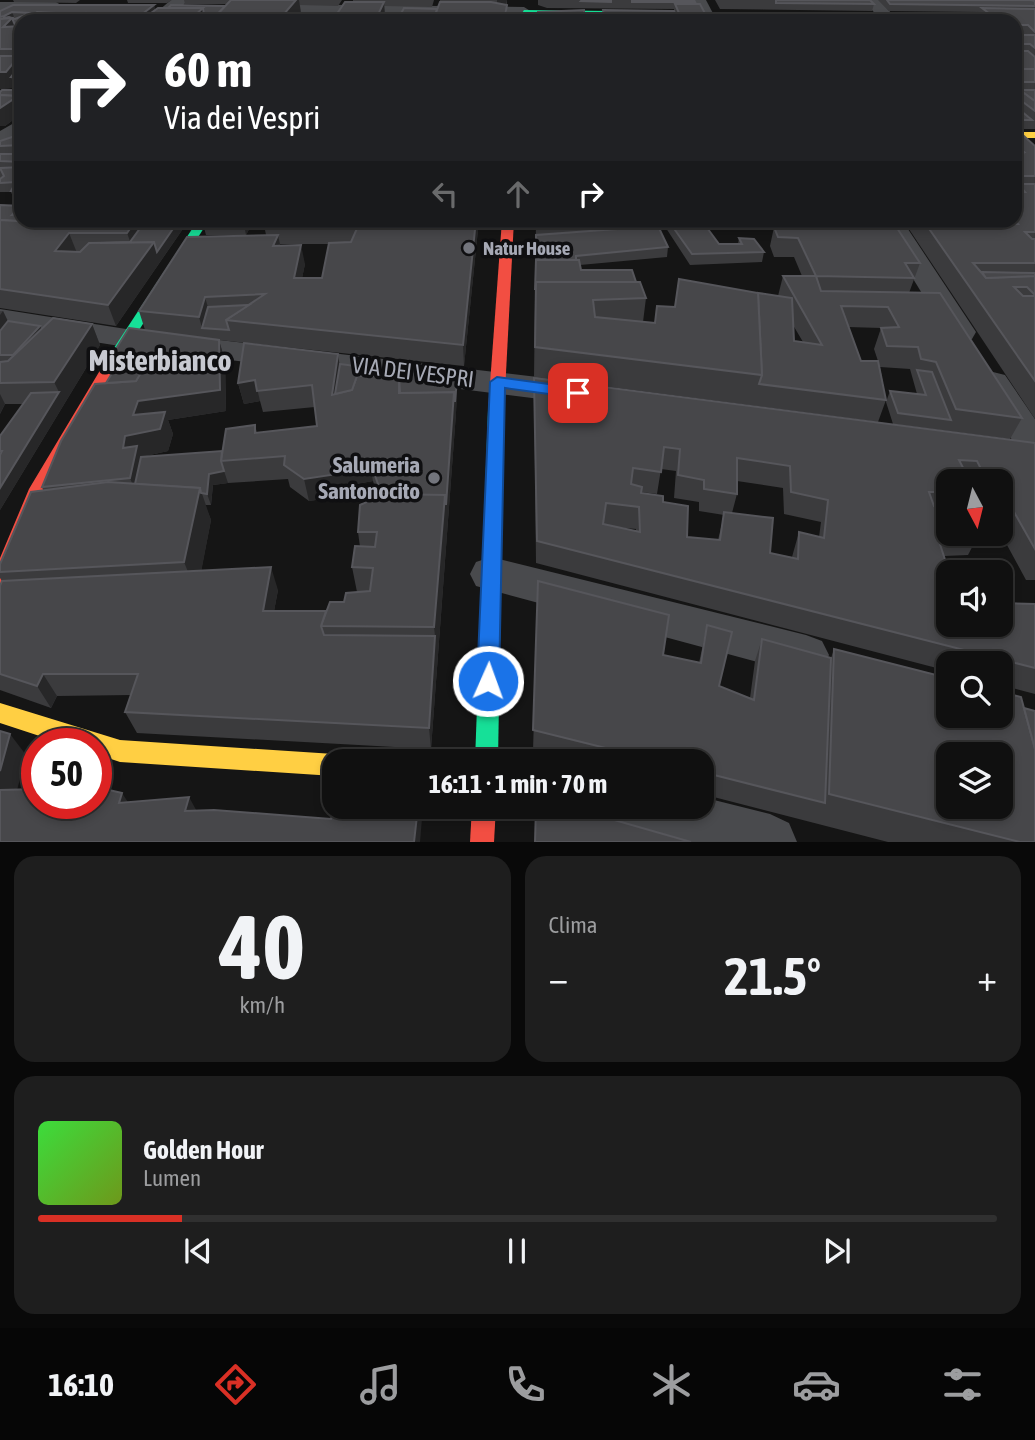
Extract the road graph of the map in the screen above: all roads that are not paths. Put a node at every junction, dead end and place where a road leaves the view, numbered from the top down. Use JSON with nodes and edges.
{"nodes":[{"id":1,"x":13,"y":0,"type":"edge"},
{"id":2,"x":175,"y":4,"type":"edge"},
{"id":3,"x":0,"y":6,"type":"edge"},
{"id":4,"x":68,"y":7,"type":"edge"},
{"id":5,"x":343,"y":10,"type":"edge"},
{"id":6,"x":524,"y":11,"type":"edge"},
{"id":7,"x":704,"y":12,"type":"edge"},
{"id":8,"x":874,"y":13,"type":"edge"},
{"id":9,"x":153,"y":14,"type":"edge"},
{"id":10,"x":282,"y":14,"type":"edge"},
{"id":11,"x":906,"y":14,"type":"edge"},
{"id":12,"x":14,"y":130,"type":"edge"},
{"id":13,"x":0,"y":141,"type":"edge"},
{"id":14,"x":199,"y":228,"type":"edge"},
{"id":15,"x":507,"y":228,"type":"edge"},
{"id":16,"x":894,"y":228,"type":"edge"},
{"id":17,"x":0,"y":318,"type":"edge"},
{"id":18,"x":127,"y":338,"type":"junction"},
{"id":19,"x":497,"y":382,"type":"junction"},
{"id":20,"x":608,"y":397,"type":"edge"},
{"id":21,"x":1035,"y":447,"type":"edge"},
{"id":22,"x":994,"y":448,"type":"edge"},
{"id":23,"x":1035,"y":453,"type":"edge"},
{"id":24,"x":491,"y":574,"type":"junction"},
{"id":25,"x":0,"y":580,"type":"edge"},
{"id":26,"x":841,"y":664,"type":"edge"},
{"id":27,"x":0,"y":713,"type":"edge"},
{"id":28,"x":486,"y":749,"type":"edge"},
{"id":29,"x":322,"y":764,"type":"edge"},
{"id":30,"x":483,"y":819,"type":"edge"},
{"id":31,"x":684,"y":819,"type":"edge"},
{"id":32,"x":482,"y":842,"type":"edge"},
{"id":33,"x":769,"y":842,"type":"edge"}],
"edges":[{"from":1,"to":3,"type":"street"},
{"from":2,"to":9,"type":"street"},
{"from":3,"to":4,"type":"street"},
{"from":5,"to":6,"type":"street"},
{"from":5,"to":10,"type":"street"},
{"from":6,"to":7,"type":"main road"},
{"from":7,"to":8,"type":"main road"},
{"from":8,"to":11,"type":"main road"},
{"from":12,"to":13,"type":"street"},
{"from":14,"to":18,"type":"main road"},
{"from":15,"to":19,"type":"main road"},
{"from":16,"to":21,"type":"street"},
{"from":17,"to":18,"type":"street","name":"VIA DEI VESPRI"},
{"from":18,"to":19,"type":"street","name":"VIA DEI VESPRI"},
{"from":18,"to":25,"type":"main road"},
{"from":19,"to":20,"type":"street","name":"VIA DEI VESPRI"},
{"from":19,"to":24,"type":"main road"},
{"from":22,"to":23,"type":"street"},
{"from":24,"to":26,"type":"street"},
{"from":24,"to":28,"type":"main road"},
{"from":27,"to":29,"type":"main road"},
{"from":30,"to":32,"type":"main road"},
{"from":31,"to":33,"type":"street"}]}
